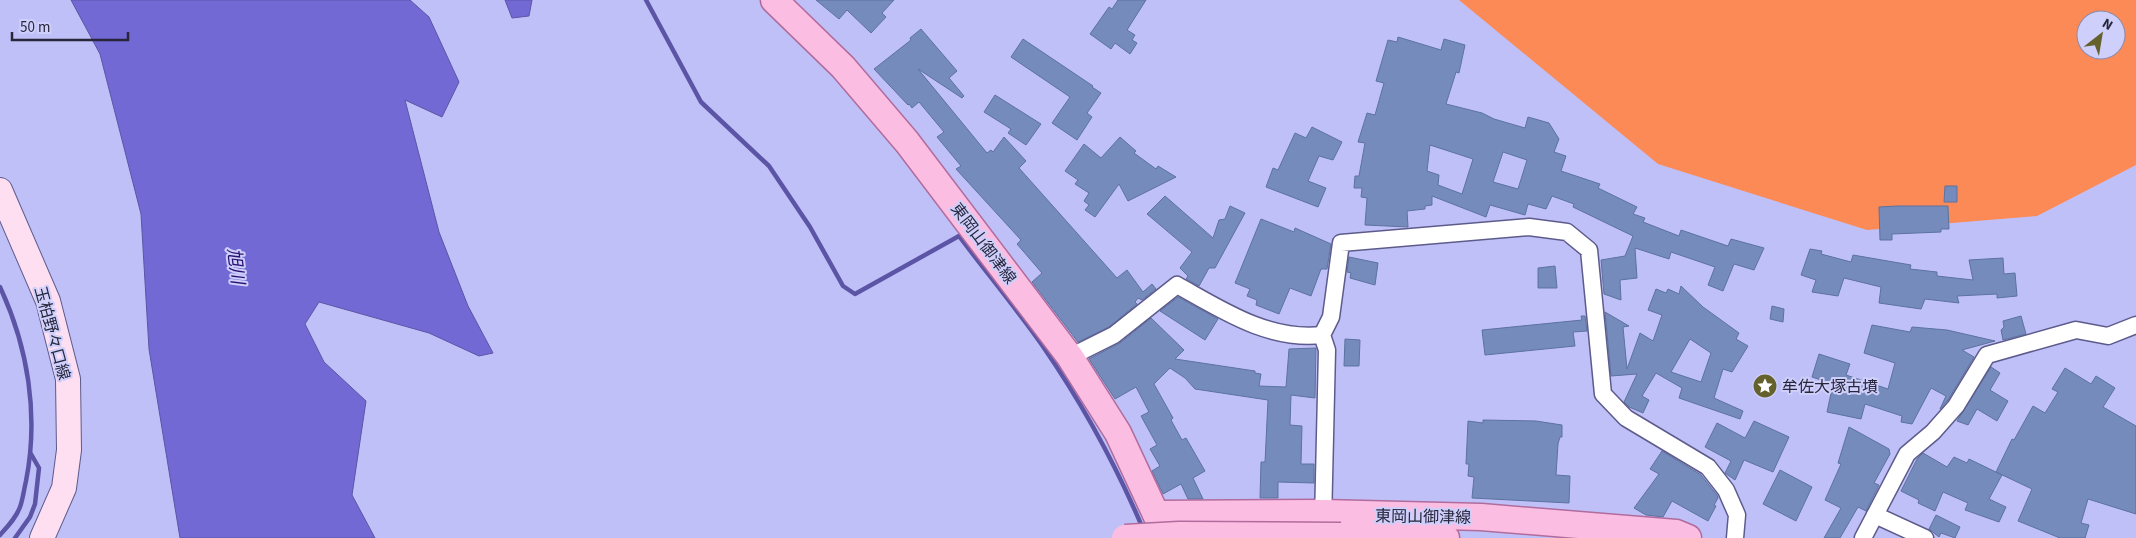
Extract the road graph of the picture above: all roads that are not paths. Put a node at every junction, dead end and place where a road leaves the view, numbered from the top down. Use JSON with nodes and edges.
{"nodes":[{"id":1,"x":774,"y":0,"type":"edge"},
{"id":2,"x":0,"y":190,"type":"edge"},
{"id":3,"x":2136,"y":325,"type":"edge"},
{"id":4,"x":1322,"y":335,"type":"junction"},
{"id":5,"x":1070,"y":357,"type":"junction"},
{"id":6,"x":55,"y":512,"type":"junction"},
{"id":7,"x":1156,"y":514,"type":"junction"},
{"id":8,"x":1875,"y":516,"type":"junction"},
{"id":9,"x":1329,"y":529,"type":"edge"},
{"id":10,"x":42,"y":538,"type":"edge"},
{"id":11,"x":56,"y":538,"type":"edge"},
{"id":12,"x":1125,"y":538,"type":"edge"},
{"id":13,"x":1167,"y":538,"type":"edge"},
{"id":14,"x":1446,"y":538,"type":"edge"},
{"id":15,"x":1688,"y":538,"type":"edge"},
{"id":16,"x":1735,"y":538,"type":"edge"},
{"id":17,"x":1863,"y":538,"type":"edge"},
{"id":18,"x":1925,"y":538,"type":"edge"}],
"edges":[{"from":1,"to":5,"type":"main road","name":"東岡山御津線"},
{"from":2,"to":6,"type":"main road","name":"玉柏野々口線"},
{"from":3,"to":8,"type":"street"},
{"from":4,"to":5,"type":"street"},
{"from":4,"to":9,"type":"street"},
{"from":4,"to":16,"type":"street"},
{"from":5,"to":7,"type":"main road","name":"東岡山御津線"},
{"from":6,"to":10,"type":"main road","name":"玉柏野々口線"},
{"from":6,"to":11,"type":"street"},
{"from":7,"to":9,"type":"main road","name":"東岡山御津線"},
{"from":7,"to":13,"type":"main road","name":"東岡山御津線"},
{"from":8,"to":17,"type":"street"},
{"from":8,"to":18,"type":"street"},
{"from":9,"to":12,"type":"main road","bridge":true},
{"from":9,"to":14,"type":"main road"},
{"from":9,"to":15,"type":"main road","name":"東岡山御津線"}]}
